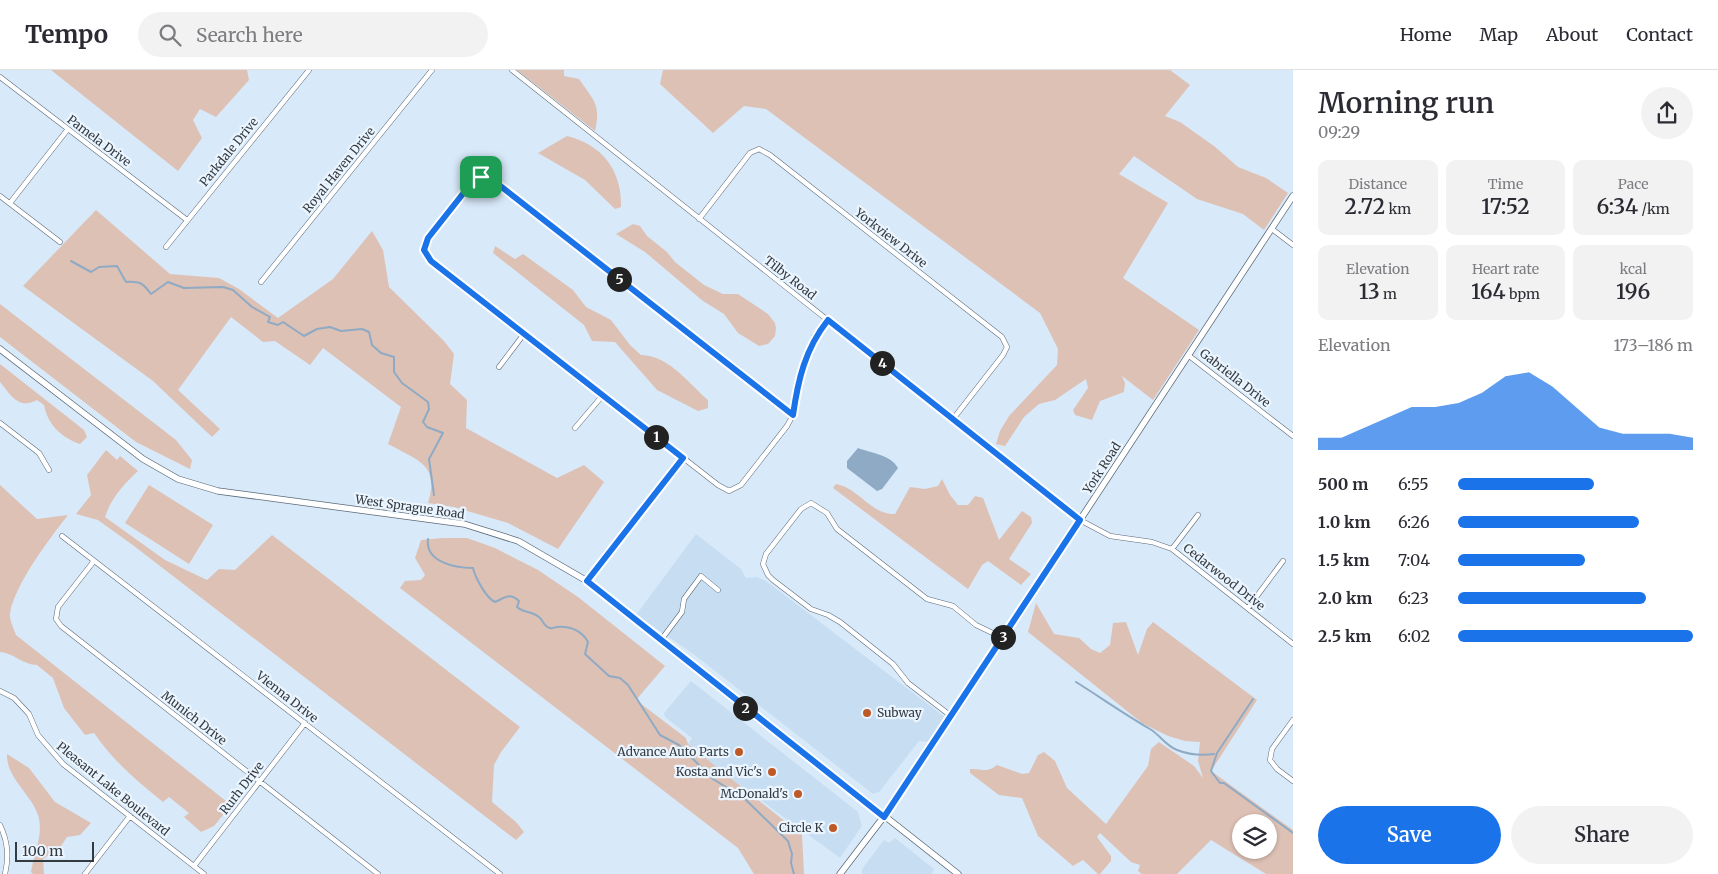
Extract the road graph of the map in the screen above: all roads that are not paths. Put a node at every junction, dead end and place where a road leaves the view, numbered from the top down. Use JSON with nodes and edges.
{"nodes":[{"id":1,"x":309,"y":70,"type":"edge"},
{"id":2,"x":432,"y":70,"type":"edge"},
{"id":3,"x":512,"y":70,"type":"edge"},
{"id":4,"x":0,"y":78,"type":"edge"},
{"id":5,"x":68,"y":130,"type":"junction"},
{"id":6,"x":0,"y":196,"type":"edge"},
{"id":7,"x":1293,"y":196,"type":"edge"},
{"id":8,"x":10,"y":203,"type":"junction"},
{"id":9,"x":699,"y":218,"type":"junction"},
{"id":10,"x":187,"y":220,"type":"junction"},
{"id":11,"x":1272,"y":228,"type":"junction"},
{"id":12,"x":60,"y":242,"type":"dead end"},
{"id":13,"x":1293,"y":245,"type":"edge"},
{"id":14,"x":166,"y":247,"type":"dead end"},
{"id":15,"x":260,"y":282,"type":"dead end"},
{"id":16,"x":828,"y":320,"type":"junction"},
{"id":17,"x":524,"y":334,"type":"junction"},
{"id":18,"x":0,"y":349,"type":"edge"},
{"id":19,"x":1188,"y":355,"type":"junction"},
{"id":20,"x":499,"y":366,"type":"dead end"},
{"id":21,"x":603,"y":395,"type":"junction"},
{"id":22,"x":793,"y":415,"type":"junction"},
{"id":23,"x":953,"y":419,"type":"junction"},
{"id":24,"x":0,"y":423,"type":"edge"},
{"id":25,"x":576,"y":428,"type":"dead end"},
{"id":26,"x":1293,"y":436,"type":"edge"},
{"id":27,"x":683,"y":458,"type":"junction"},
{"id":28,"x":49,"y":470,"type":"dead end"},
{"id":29,"x":1198,"y":515,"type":"dead end"},
{"id":30,"x":1080,"y":520,"type":"junction"},
{"id":31,"x":62,"y":536,"type":"dead end"},
{"id":32,"x":1172,"y":549,"type":"junction"},
{"id":33,"x":94,"y":561,"type":"junction"},
{"id":34,"x":1283,"y":561,"type":"dead end"},
{"id":35,"x":587,"y":581,"type":"junction"},
{"id":36,"x":718,"y":590,"type":"dead end"},
{"id":37,"x":1248,"y":608,"type":"junction"},
{"id":38,"x":1003,"y":638,"type":"junction"},
{"id":39,"x":661,"y":640,"type":"junction"},
{"id":40,"x":1293,"y":644,"type":"edge"},
{"id":41,"x":0,"y":692,"type":"edge"},
{"id":42,"x":951,"y":716,"type":"junction"},
{"id":43,"x":1293,"y":720,"type":"edge"},
{"id":44,"x":306,"y":723,"type":"junction"},
{"id":45,"x":1293,"y":781,"type":"edge"},
{"id":46,"x":259,"y":782,"type":"junction"},
{"id":47,"x":130,"y":816,"type":"junction"},
{"id":48,"x":884,"y":817,"type":"junction"},
{"id":49,"x":0,"y":825,"type":"edge"},
{"id":50,"x":194,"y":866,"type":"junction"},
{"id":51,"x":5,"y":874,"type":"edge"},
{"id":52,"x":85,"y":874,"type":"edge"},
{"id":53,"x":204,"y":874,"type":"edge"},
{"id":54,"x":378,"y":874,"type":"edge"},
{"id":55,"x":500,"y":874,"type":"edge"},
{"id":56,"x":840,"y":874,"type":"edge"},
{"id":57,"x":958,"y":874,"type":"edge"}],
"edges":[{"from":1,"to":10,"type":"street","name":"Parkdale Drive"},
{"from":2,"to":15,"type":"street","name":"Royal Haven Drive"},
{"from":3,"to":9,"type":"street","name":"Tilby Road"},
{"from":4,"to":5,"type":"street","name":"Pamela Drive"},
{"from":5,"to":8,"type":"street"},
{"from":5,"to":10,"type":"street","name":"Pamela Drive"},
{"from":6,"to":8,"type":"street"},
{"from":7,"to":11,"type":"street","name":"York Road"},
{"from":8,"to":12,"type":"street"},
{"from":9,"to":16,"type":"street","name":"Tilby Road"},
{"from":9,"to":23,"type":"street","name":"Yorkview Drive"},
{"from":10,"to":14,"type":"street","name":"Parkdale Drive"},
{"from":11,"to":13,"type":"street"},
{"from":11,"to":19,"type":"street","name":"York Road"},
{"from":16,"to":22,"type":"street"},
{"from":16,"to":23,"type":"street","name":"Tilby Road"},
{"from":17,"to":20,"type":"street"},
{"from":17,"to":21,"type":"street"},
{"from":17,"to":22,"type":"street"},
{"from":18,"to":35,"type":"street","name":"West Sprague Road"},
{"from":19,"to":26,"type":"street","name":"Gabriella Drive"},
{"from":19,"to":30,"type":"street","name":"York Road"},
{"from":21,"to":25,"type":"street"},
{"from":21,"to":27,"type":"street"},
{"from":22,"to":27,"type":"street"},
{"from":23,"to":30,"type":"street","name":"Tilby Road"},
{"from":24,"to":28,"type":"street"},
{"from":27,"to":35,"type":"street"},
{"from":29,"to":32,"type":"street"},
{"from":30,"to":32,"type":"street","name":"Cedarwood Drive"},
{"from":30,"to":38,"type":"street","name":"York Road"},
{"from":31,"to":33,"type":"street","name":"Vienna Drive"},
{"from":32,"to":37,"type":"street","name":"Cedarwood Drive"},
{"from":33,"to":44,"type":"street","name":"Vienna Drive"},
{"from":33,"to":46,"type":"street","name":"Munich Drive"},
{"from":34,"to":37,"type":"street"},
{"from":35,"to":39,"type":"street","name":"West Sprague Road"},
{"from":36,"to":39,"type":"street"},
{"from":37,"to":40,"type":"street","name":"Cedarwood Drive"},
{"from":38,"to":42,"type":"street","name":"York Road"},
{"from":38,"to":42,"type":"street"},
{"from":39,"to":48,"type":"street","name":"West Sprague Road"},
{"from":41,"to":47,"type":"street","name":"Pleasant Lake Boulevard"},
{"from":42,"to":48,"type":"street","name":"York Road"},
{"from":43,"to":45,"type":"street"},
{"from":44,"to":46,"type":"street","name":"Rurh Drive"},
{"from":44,"to":55,"type":"street","name":"Vienna Drive"},
{"from":46,"to":50,"type":"street","name":"Rurh Drive"},
{"from":46,"to":54,"type":"street","name":"Munich Drive"},
{"from":47,"to":50,"type":"street","name":"Pleasant Lake Boulevard"},
{"from":47,"to":52,"type":"street"},
{"from":48,"to":56,"type":"street","name":"York Road"},
{"from":48,"to":57,"type":"street","name":"West Sprague Road"},
{"from":49,"to":51,"type":"street"},
{"from":50,"to":53,"type":"street","name":"Pleasant Lake Boulevard"}]}
